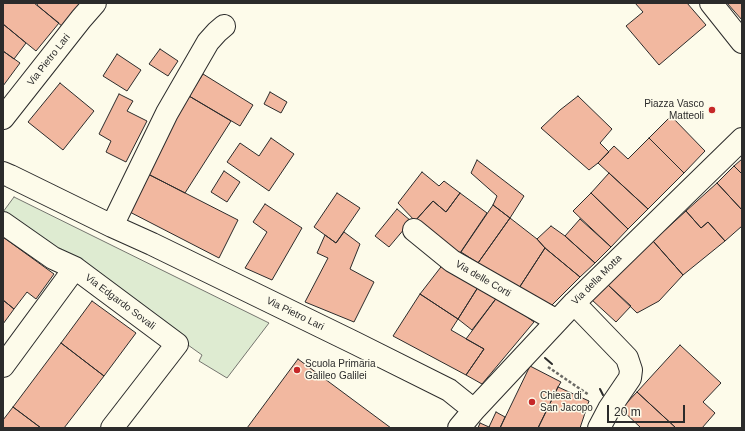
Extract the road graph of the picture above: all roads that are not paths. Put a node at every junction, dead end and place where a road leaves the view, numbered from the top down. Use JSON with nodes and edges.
{"nodes":[{"id":1,"x":95,"y":3,"type":"edge"},
{"id":2,"x":711,"y":3,"type":"edge"},
{"id":3,"x":224,"y":26,"type":"dead end"},
{"id":4,"x":742,"y":42,"type":"edge"},
{"id":5,"x":3,"y":118,"type":"edge"},
{"id":6,"x":742,"y":139,"type":"edge"},
{"id":7,"x":5,"y":178,"type":"edge"},
{"id":8,"x":3,"y":223,"type":"edge"},
{"id":9,"x":112,"y":226,"type":"junction"},
{"id":10,"x":414,"y":230,"type":"dead end"},
{"id":11,"x":75,"y":268,"type":"junction"},
{"id":12,"x":574,"y":303,"type":"junction"},
{"id":13,"x":557,"y":321,"type":"junction"},
{"id":14,"x":3,"y":366,"type":"edge"},
{"id":15,"x":474,"y":410,"type":"junction"},
{"id":16,"x":112,"y":428,"type":"edge"},
{"id":17,"x":459,"y":428,"type":"edge"},
{"id":18,"x":599,"y":428,"type":"edge"}],
"edges":[{"from":1,"to":5,"type":"street","name":"Via Pietro Lari"},
{"from":2,"to":4,"type":"street"},
{"from":3,"to":9,"type":"street"},
{"from":6,"to":12,"type":"street","name":"Via della Motta"},
{"from":7,"to":9,"type":"street","name":"Via Pietro Lari"},
{"from":8,"to":11,"type":"street"},
{"from":9,"to":15,"type":"street","name":"Via Pietro Lari"},
{"from":10,"to":13,"type":"street","name":"Via delle Corti"},
{"from":11,"to":14,"type":"street","name":"Via Edgardo Sovali"},
{"from":11,"to":16,"type":"street","name":"Via Edgardo Sovali"},
{"from":12,"to":13,"type":"street","name":"Via della Motta"},
{"from":12,"to":18,"type":"street"},
{"from":13,"to":15,"type":"street","name":"Via della Motta"},
{"from":15,"to":17,"type":"street","name":"Via della Motta"}]}
